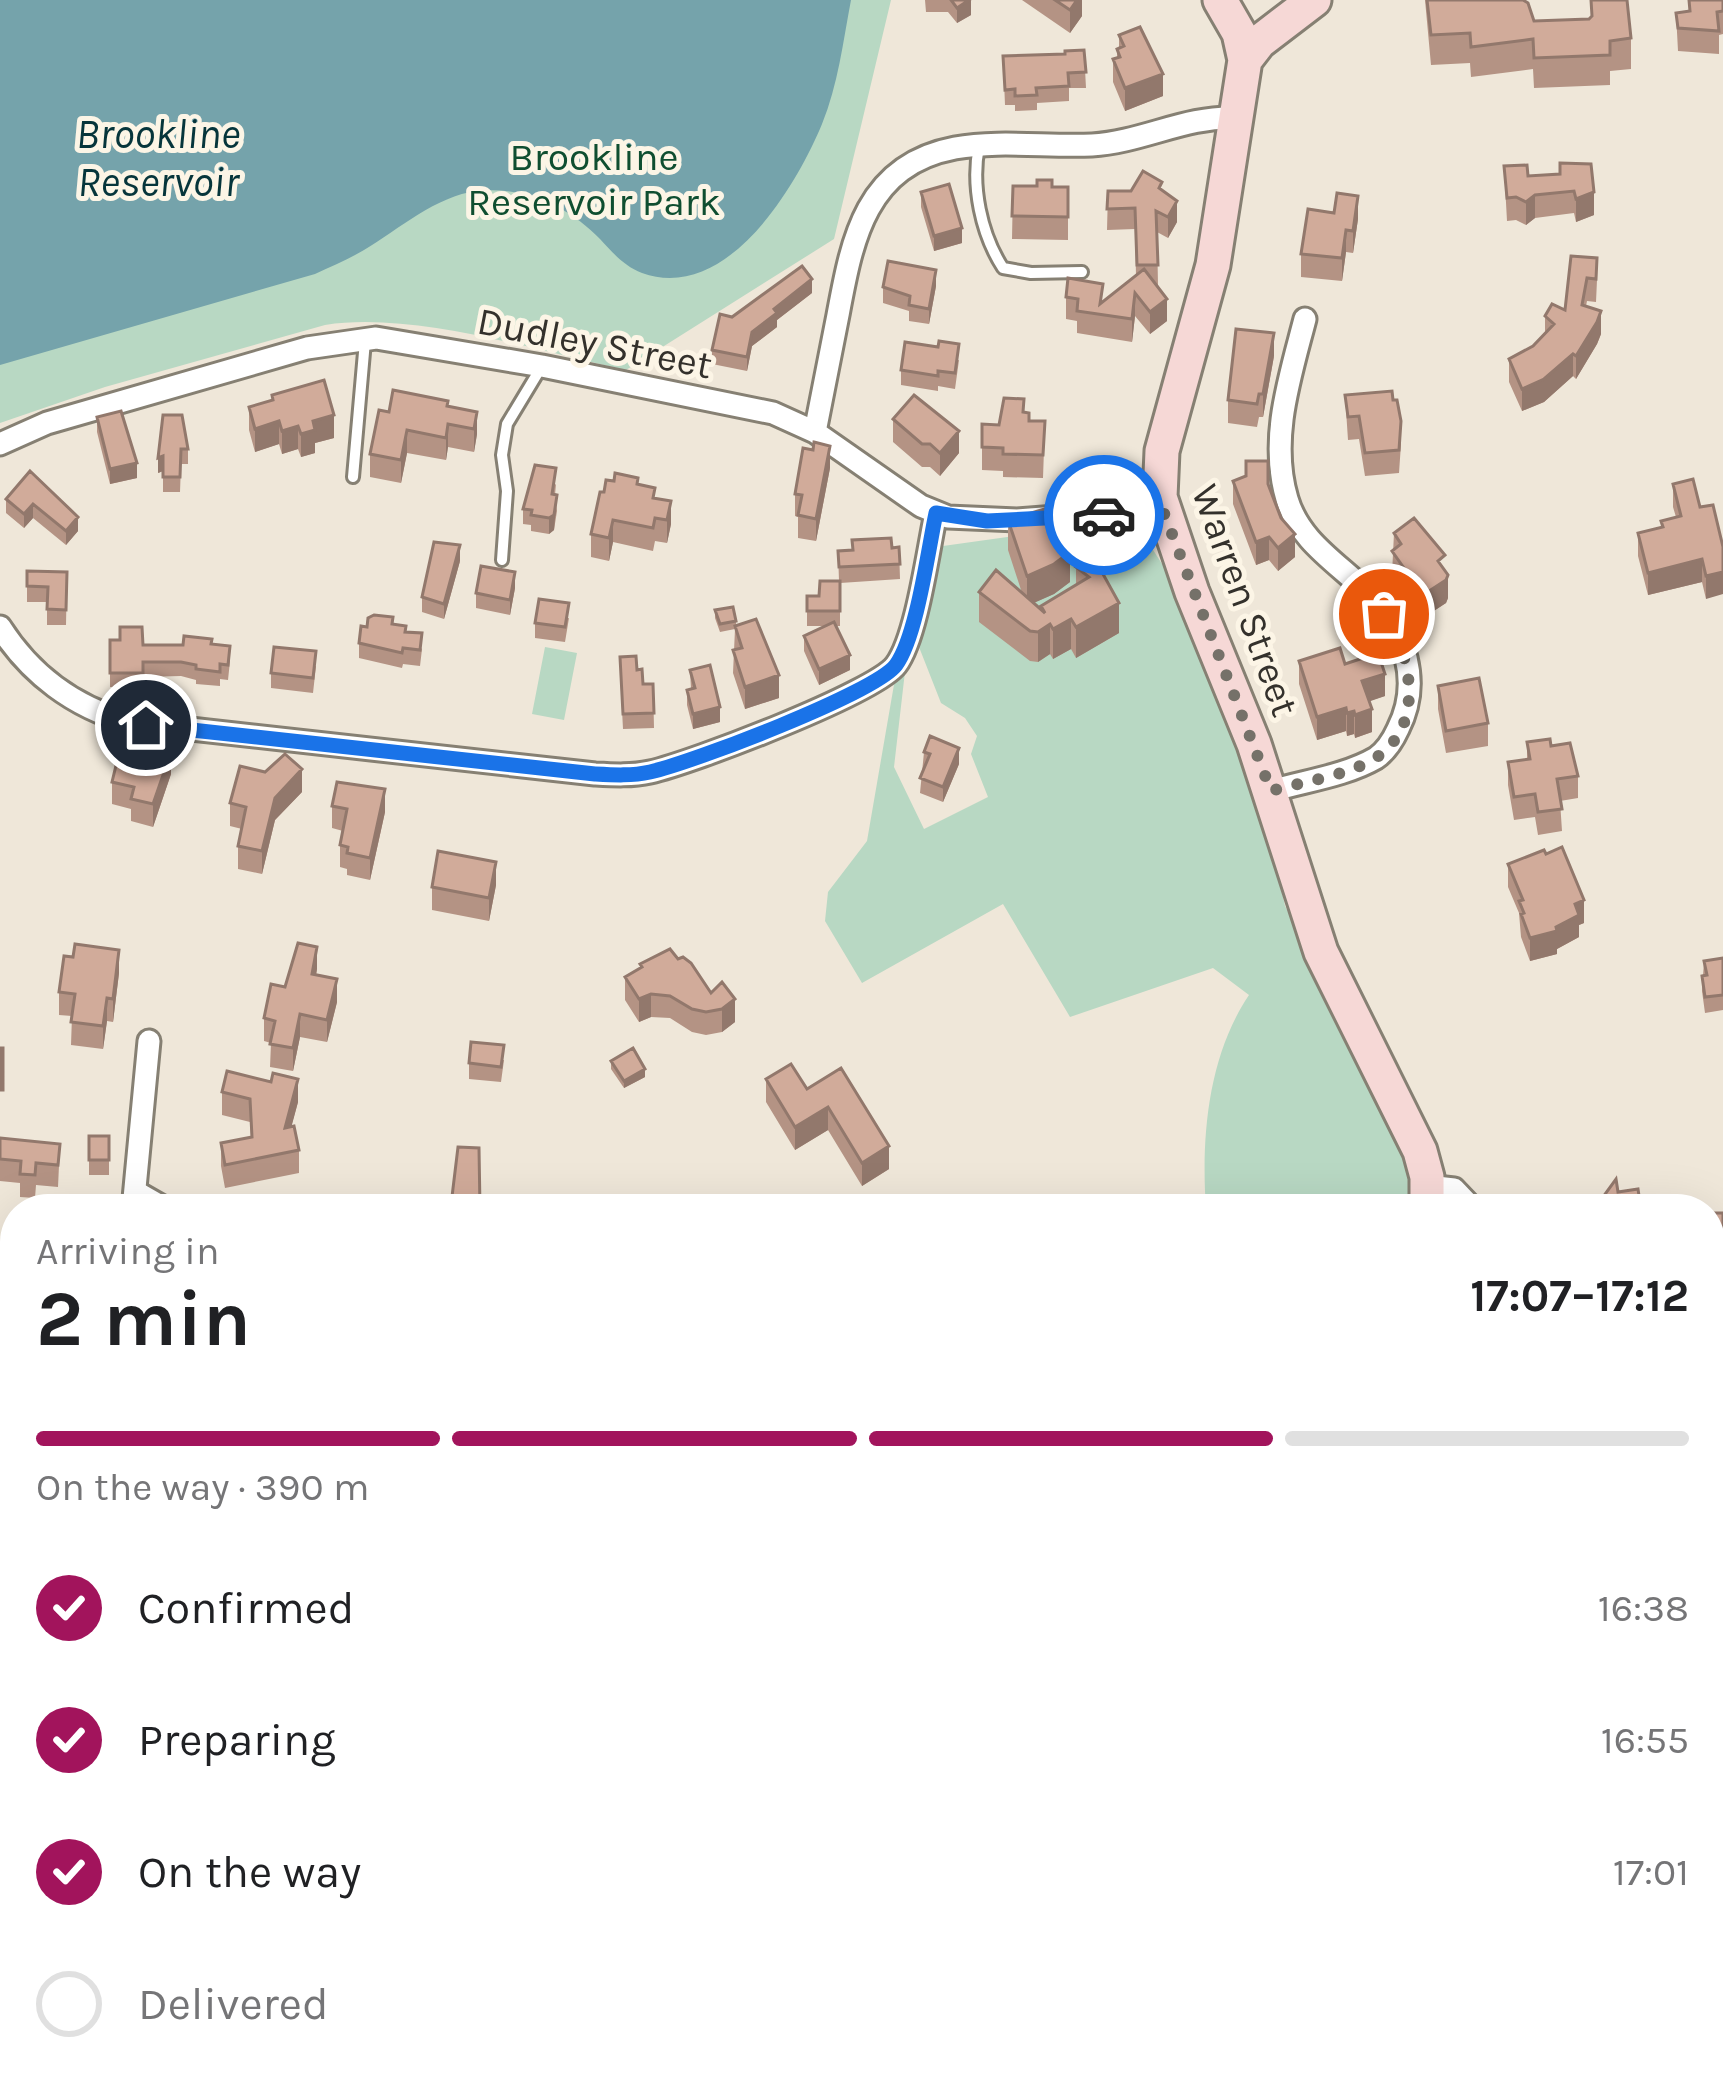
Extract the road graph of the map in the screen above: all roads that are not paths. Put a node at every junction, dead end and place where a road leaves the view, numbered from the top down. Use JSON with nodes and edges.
{"nodes":[{"id":1,"x":1220,"y":0,"type":"edge"},
{"id":2,"x":1313,"y":0,"type":"edge"},
{"id":3,"x":1245,"y":60,"type":"junction"},
{"id":4,"x":1235,"y":118,"type":"junction"},
{"id":5,"x":979,"y":146,"type":"junction"},
{"id":6,"x":1082,"y":272,"type":"dead end"},
{"id":7,"x":1305,"y":319,"type":"dead end"},
{"id":8,"x":365,"y":338,"type":"junction"},
{"id":9,"x":542,"y":366,"type":"junction"},
{"id":10,"x":815,"y":432,"type":"junction"},
{"id":11,"x":0,"y":444,"type":"edge"},
{"id":12,"x":353,"y":477,"type":"dead end"},
{"id":13,"x":1162,"y":508,"type":"junction"},
{"id":14,"x":936,"y":513,"type":"junction"},
{"id":15,"x":502,"y":560,"type":"dead end"},
{"id":16,"x":0,"y":627,"type":"edge"},
{"id":17,"x":1271,"y":791,"type":"junction"},
{"id":18,"x":149,"y":1041,"type":"dead end"},
{"id":19,"x":135,"y":1185,"type":"junction"},
{"id":20,"x":134,"y":1194,"type":"edge"},
{"id":21,"x":151,"y":1194,"type":"edge"},
{"id":22,"x":1427,"y":1194,"type":"edge"}],
"edges":[{"from":1,"to":3,"type":"street"},
{"from":2,"to":3,"type":"street"},
{"from":3,"to":4,"type":"street","name":"Warren Street"},
{"from":4,"to":5,"type":"street"},
{"from":4,"to":13,"type":"street","name":"Warren Street"},
{"from":5,"to":6,"type":"lane"},
{"from":5,"to":10,"type":"street"},
{"from":7,"to":17,"type":"street"},
{"from":8,"to":9,"type":"street","name":"Dudley Street"},
{"from":8,"to":11,"type":"street","name":"Dudley Street"},
{"from":8,"to":12,"type":"lane"},
{"from":9,"to":10,"type":"street","name":"Dudley Street"},
{"from":9,"to":15,"type":"lane"},
{"from":10,"to":14,"type":"street","name":"Dudley Street"},
{"from":13,"to":14,"type":"street","name":"Dudley Street"},
{"from":13,"to":17,"type":"street","name":"Warren Street"},
{"from":14,"to":16,"type":"street"},
{"from":17,"to":22,"type":"street","name":"Warren Street"},
{"from":18,"to":19,"type":"street"},
{"from":19,"to":20,"type":"street"},
{"from":19,"to":21,"type":"lane"}]}
